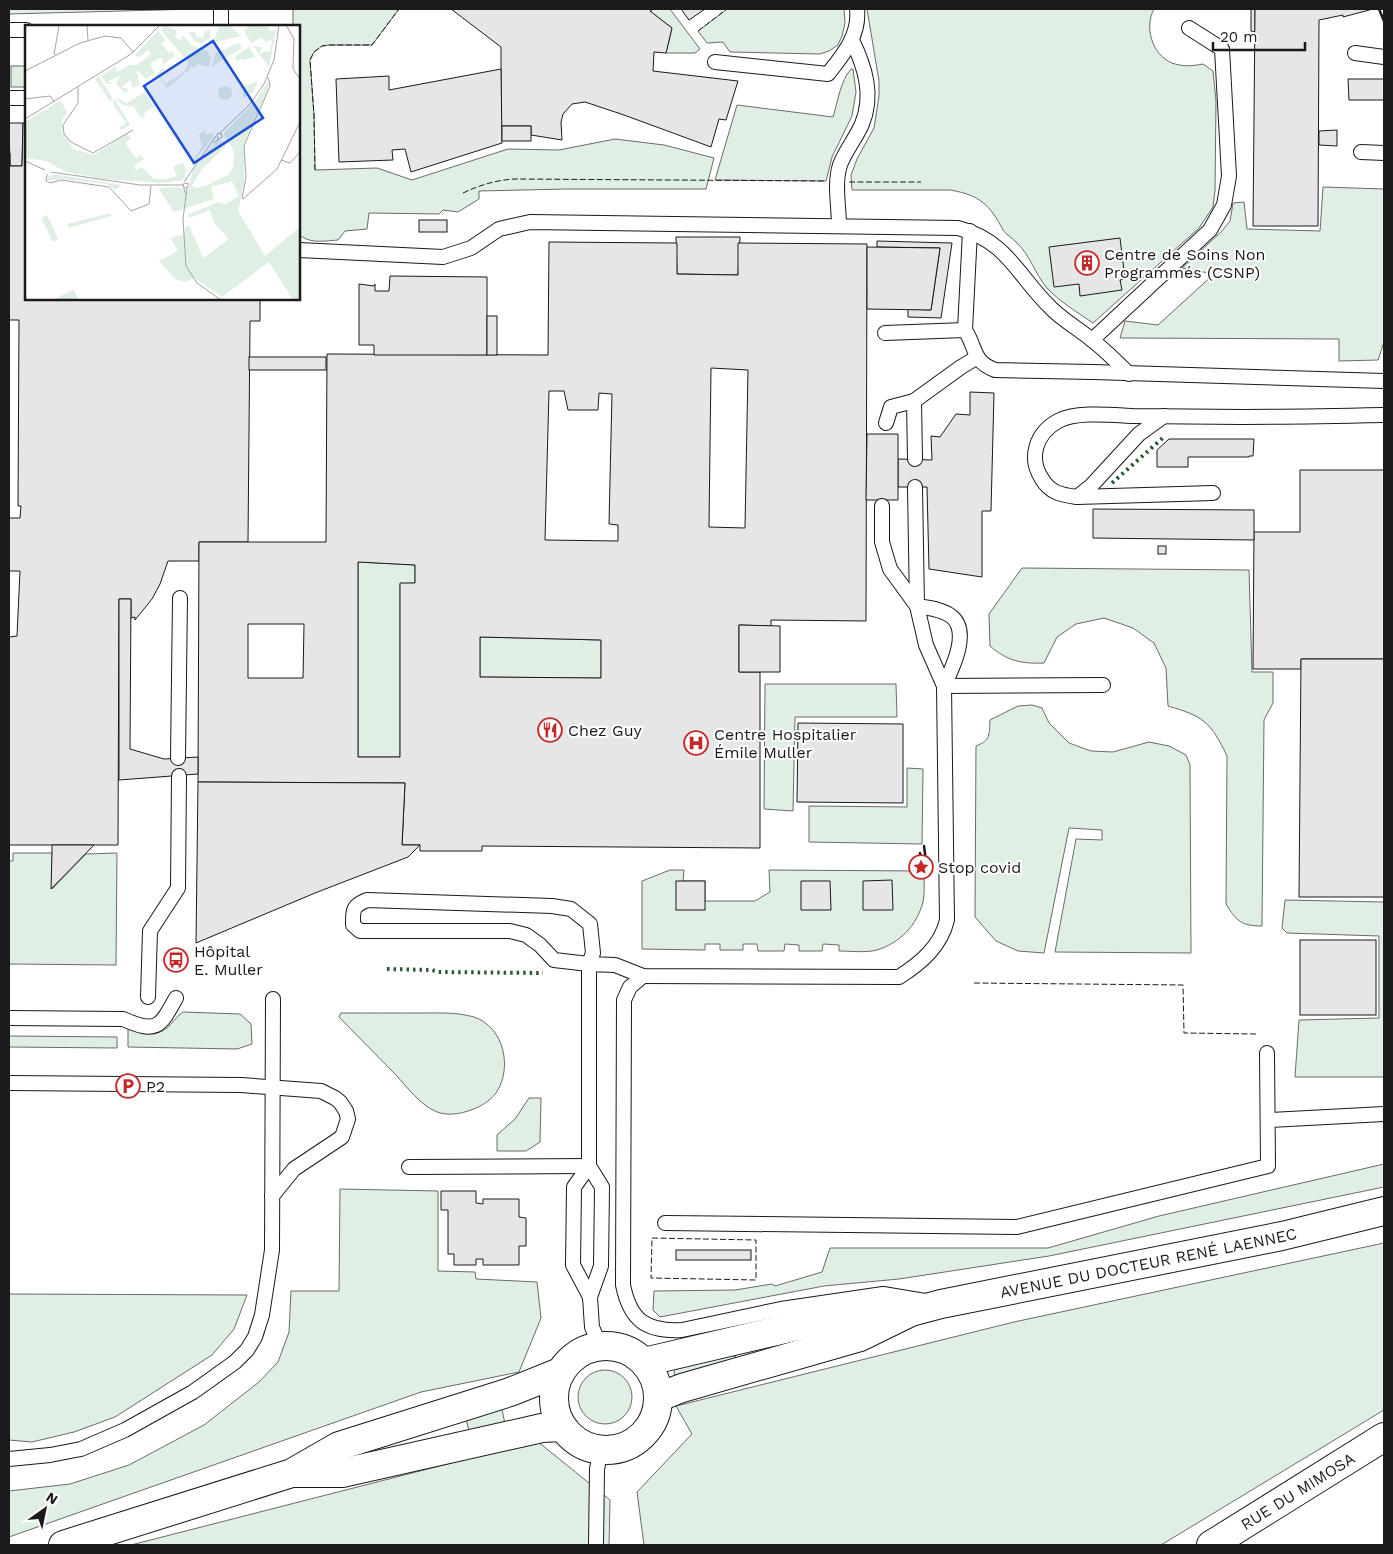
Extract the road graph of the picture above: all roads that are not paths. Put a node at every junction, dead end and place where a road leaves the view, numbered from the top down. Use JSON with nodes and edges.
{"nodes":[{"id":1,"x":221,"y":9,"type":"edge"},
{"id":2,"x":857,"y":9,"type":"edge"},
{"id":3,"x":222,"y":25,"type":"edge"},
{"id":4,"x":1189,"y":28,"type":"dead end"},
{"id":5,"x":9,"y":30,"type":"edge"},
{"id":6,"x":25,"y":30,"type":"edge"},
{"id":7,"x":852,"y":40,"type":"junction"},
{"id":8,"x":1355,"y":53,"type":"dead end"},
{"id":9,"x":1384,"y":57,"type":"edge"},
{"id":10,"x":715,"y":62,"type":"dead end"},
{"id":11,"x":9,"y":98,"type":"edge"},
{"id":12,"x":25,"y":98,"type":"edge"},
{"id":13,"x":1361,"y":152,"type":"dead end"},
{"id":14,"x":1384,"y":153,"type":"edge"},
{"id":15,"x":839,"y":226,"type":"junction"},
{"id":16,"x":970,"y":232,"type":"junction"},
{"id":17,"x":300,"y":250,"type":"edge"},
{"id":18,"x":964,"y":330,"type":"junction"},
{"id":19,"x":885,"y":333,"type":"dead end"},
{"id":20,"x":1092,"y":340,"type":"junction"},
{"id":21,"x":976,"y":358,"type":"junction"},
{"id":22,"x":1128,"y":374,"type":"junction"},
{"id":23,"x":1384,"y":381,"type":"edge"},
{"id":24,"x":914,"y":401,"type":"junction"},
{"id":25,"x":1384,"y":415,"type":"edge"},
{"id":26,"x":1164,"y":416,"type":"junction"},
{"id":27,"x":886,"y":423,"type":"dead end"},
{"id":28,"x":915,"y":459,"type":"dead end"},
{"id":29,"x":915,"y":487,"type":"dead end"},
{"id":30,"x":1213,"y":493,"type":"dead end"},
{"id":31,"x":1077,"y":496,"type":"junction"},
{"id":32,"x":882,"y":506,"type":"dead end"},
{"id":33,"x":180,"y":598,"type":"dead end"},
{"id":34,"x":917,"y":606,"type":"junction"},
{"id":35,"x":944,"y":686,"type":"junction"},
{"id":36,"x":1103,"y":686,"type":"dead end"},
{"id":37,"x":178,"y":758,"type":"dead end"},
{"id":38,"x":179,"y":776,"type":"dead end"},
{"id":39,"x":588,"y":964,"type":"junction"},
{"id":40,"x":643,"y":976,"type":"junction"},
{"id":41,"x":148,"y":998,"type":"dead end"},
{"id":42,"x":176,"y":998,"type":"dead end"},
{"id":43,"x":273,"y":999,"type":"dead end"},
{"id":44,"x":9,"y":1018,"type":"edge"},
{"id":45,"x":1267,"y":1053,"type":"dead end"},
{"id":46,"x":9,"y":1083,"type":"edge"},
{"id":47,"x":272,"y":1088,"type":"junction"},
{"id":48,"x":1384,"y":1114,"type":"edge"},
{"id":49,"x":1268,"y":1120,"type":"junction"},
{"id":50,"x":589,"y":1166,"type":"junction"},
{"id":51,"x":409,"y":1167,"type":"dead end"},
{"id":52,"x":272,"y":1196,"type":"junction"},
{"id":53,"x":1384,"y":1211,"type":"edge"},
{"id":54,"x":666,"y":1223,"type":"dead end"},
{"id":55,"x":590,"y":1297,"type":"junction"},
{"id":56,"x":941,"y":1304,"type":"junction"},
{"id":57,"x":911,"y":1312,"type":"junction"},
{"id":58,"x":600,"y":1346,"type":"junction"},
{"id":59,"x":644,"y":1362,"type":"junction"},
{"id":60,"x":560,"y":1372,"type":"junction"},
{"id":61,"x":659,"y":1397,"type":"junction"},
{"id":62,"x":562,"y":1427,"type":"junction"},
{"id":63,"x":1384,"y":1437,"type":"edge"},
{"id":64,"x":601,"y":1450,"type":"junction"},
{"id":65,"x":9,"y":1459,"type":"edge"},
{"id":66,"x":292,"y":1473,"type":"junction"},
{"id":67,"x":63,"y":1545,"type":"edge"},
{"id":68,"x":596,"y":1545,"type":"edge"},
{"id":69,"x":1212,"y":1545,"type":"edge"}],
"edges":[{"from":1,"to":3,"type":"lane"},
{"from":2,"to":7,"type":"lane"},
{"from":4,"to":20,"type":"lane"},
{"from":5,"to":6,"type":"lane"},
{"from":7,"to":10,"type":"lane"},
{"from":7,"to":15,"type":"lane"},
{"from":8,"to":9,"type":"lane"},
{"from":11,"to":12,"type":"lane"},
{"from":13,"to":14,"type":"lane"},
{"from":15,"to":16,"type":"lane"},
{"from":15,"to":17,"type":"lane"},
{"from":16,"to":18,"type":"lane"},
{"from":16,"to":20,"type":"lane"},
{"from":18,"to":19,"type":"lane"},
{"from":18,"to":21,"type":"lane"},
{"from":20,"to":22,"type":"lane"},
{"from":21,"to":22,"type":"lane"},
{"from":21,"to":24,"type":"lane"},
{"from":22,"to":23,"type":"lane"},
{"from":24,"to":27,"type":"lane"},
{"from":24,"to":28,"type":"lane"},
{"from":25,"to":26,"type":"lane"},
{"from":26,"to":31,"type":"lane"},
{"from":26,"to":31,"type":"lane"},
{"from":29,"to":34,"type":"lane"},
{"from":30,"to":31,"type":"lane"},
{"from":32,"to":34,"type":"lane"},
{"from":33,"to":37,"type":"lane"},
{"from":34,"to":35,"type":"lane"},
{"from":34,"to":35,"type":"lane"},
{"from":35,"to":36,"type":"lane"},
{"from":35,"to":40,"type":"lane"},
{"from":38,"to":41,"type":"lane"},
{"from":39,"to":39,"type":"lane"},
{"from":39,"to":40,"type":"lane"},
{"from":39,"to":50,"type":"lane"},
{"from":40,"to":56,"type":"lane"},
{"from":42,"to":44,"type":"lane"},
{"from":43,"to":47,"type":"lane"},
{"from":45,"to":49,"type":"lane"},
{"from":46,"to":47,"type":"lane"},
{"from":47,"to":52,"type":"lane"},
{"from":47,"to":52,"type":"lane"},
{"from":48,"to":49,"type":"lane"},
{"from":49,"to":54,"type":"lane"},
{"from":50,"to":51,"type":"lane"},
{"from":50,"to":55,"type":"lane"},
{"from":50,"to":55,"type":"lane"},
{"from":52,"to":65,"type":"lane"},
{"from":53,"to":56,"type":"main road","name":"AVENUE DU DOCTEUR RENÉ LAENNEC"},
{"from":55,"to":58,"type":"lane"},
{"from":56,"to":57,"type":"main road","name":"AVENUE DU DOCTEUR RENÉ LAENNEC"},
{"from":57,"to":59,"type":"main road","name":"AVENUE DU DOCTEUR RENÉ LAENNEC"},
{"from":57,"to":61,"type":"main road","name":"AVENUE DU DOCTEUR RENÉ LAENNEC"},
{"from":58,"to":59,"type":"main road"},
{"from":58,"to":60,"type":"main road"},
{"from":59,"to":61,"type":"main road"},
{"from":60,"to":62,"type":"main road"},
{"from":60,"to":66,"type":"main road"},
{"from":61,"to":64,"type":"main road"},
{"from":62,"to":64,"type":"main road"},
{"from":62,"to":66,"type":"main road"},
{"from":63,"to":69,"type":"main road","name":"RUE DU MIMOSA"},
{"from":64,"to":68,"type":"lane"},
{"from":66,"to":67,"type":"main road"}]}
